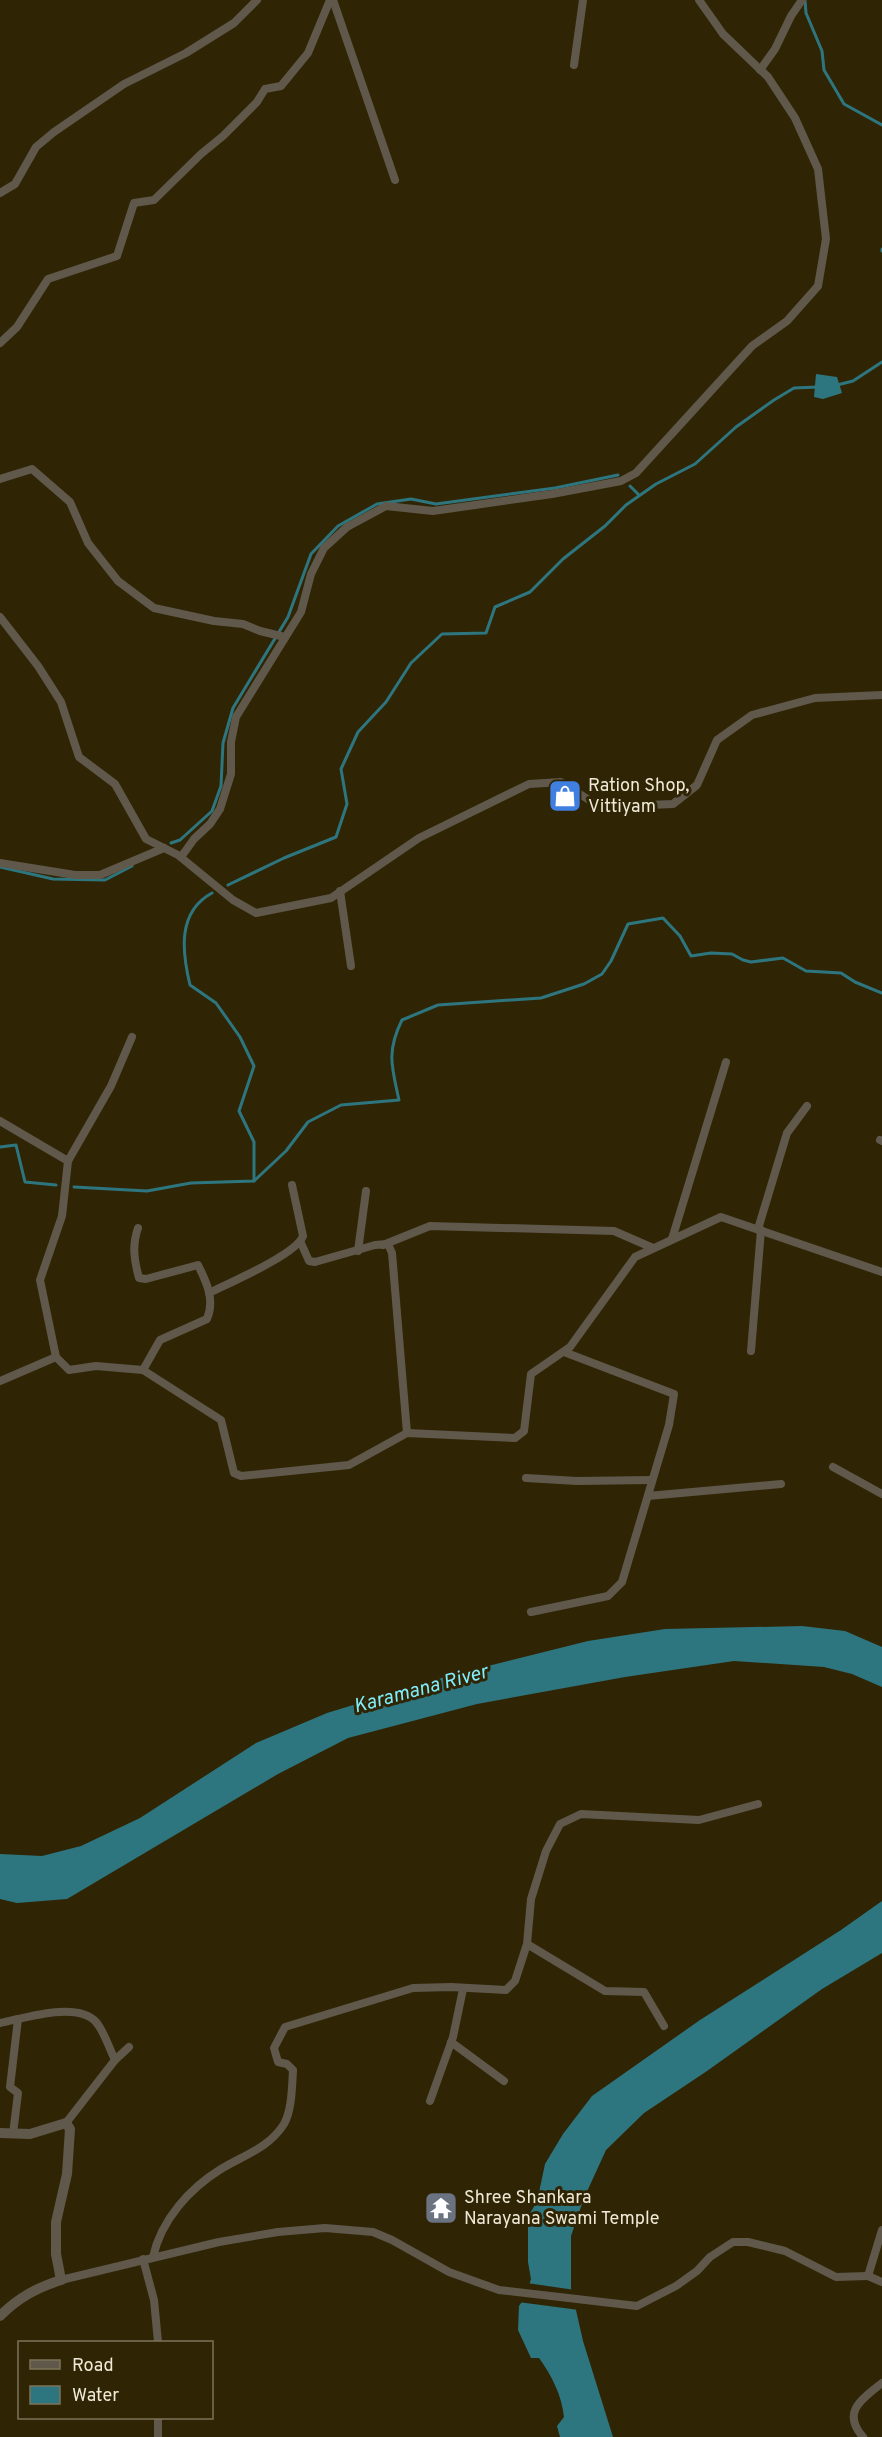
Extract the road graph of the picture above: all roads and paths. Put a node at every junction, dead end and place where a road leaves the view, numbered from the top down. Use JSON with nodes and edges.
{"nodes":[{"id":1,"x":257,"y":0,"type":"edge"},
{"id":2,"x":332,"y":0,"type":"edge"},
{"id":3,"x":584,"y":0,"type":"edge"},
{"id":4,"x":699,"y":0,"type":"edge"},
{"id":5,"x":802,"y":0,"type":"edge"},
{"id":6,"x":574,"y":65,"type":"dead end"},
{"id":7,"x":760,"y":70,"type":"junction"},
{"id":8,"x":395,"y":180,"type":"dead end"},
{"id":9,"x":0,"y":193,"type":"edge"},
{"id":10,"x":0,"y":343,"type":"edge"},
{"id":11,"x":0,"y":479,"type":"edge"},
{"id":12,"x":0,"y":617,"type":"edge"},
{"id":13,"x":285,"y":637,"type":"junction"},
{"id":14,"x":882,"y":695,"type":"edge"},
{"id":15,"x":164,"y":848,"type":"junction"},
{"id":16,"x":181,"y":857,"type":"junction"},
{"id":17,"x":0,"y":863,"type":"edge"},
{"id":18,"x":340,"y":891,"type":"junction"},
{"id":19,"x":351,"y":966,"type":"dead end"},
{"id":20,"x":132,"y":1037,"type":"dead end"},
{"id":21,"x":726,"y":1062,"type":"dead end"},
{"id":22,"x":807,"y":1106,"type":"dead end"},
{"id":23,"x":0,"y":1121,"type":"edge"},
{"id":24,"x":68,"y":1161,"type":"junction"},
{"id":25,"x":292,"y":1185,"type":"dead end"},
{"id":26,"x":366,"y":1191,"type":"dead end"},
{"id":27,"x":138,"y":1228,"type":"dead end"},
{"id":28,"x":760,"y":1229,"type":"junction"},
{"id":29,"x":672,"y":1239,"type":"junction"},
{"id":30,"x":301,"y":1243,"type":"junction"},
{"id":31,"x":383,"y":1245,"type":"junction"},
{"id":32,"x":653,"y":1248,"type":"junction"},
{"id":33,"x":358,"y":1251,"type":"junction"},
{"id":34,"x":882,"y":1272,"type":"edge"},
{"id":35,"x":209,"y":1293,"type":"junction"},
{"id":36,"x":564,"y":1352,"type":"junction"},
{"id":37,"x":751,"y":1352,"type":"dead end"},
{"id":38,"x":56,"y":1356,"type":"junction"},
{"id":39,"x":143,"y":1370,"type":"junction"},
{"id":40,"x":0,"y":1381,"type":"edge"},
{"id":41,"x":407,"y":1433,"type":"junction"},
{"id":42,"x":833,"y":1467,"type":"dead end"},
{"id":43,"x":526,"y":1478,"type":"dead end"},
{"id":44,"x":652,"y":1480,"type":"junction"},
{"id":45,"x":782,"y":1484,"type":"dead end"},
{"id":46,"x":882,"y":1494,"type":"edge"},
{"id":47,"x":648,"y":1496,"type":"junction"},
{"id":48,"x":531,"y":1612,"type":"dead end"},
{"id":49,"x":758,"y":1804,"type":"dead end"},
{"id":50,"x":527,"y":1944,"type":"junction"},
{"id":51,"x":463,"y":1989,"type":"junction"},
{"id":52,"x":18,"y":2019,"type":"junction"},
{"id":53,"x":0,"y":2023,"type":"edge"},
{"id":54,"x":664,"y":2026,"type":"dead end"},
{"id":55,"x":451,"y":2042,"type":"junction"},
{"id":56,"x":129,"y":2047,"type":"dead end"},
{"id":57,"x":115,"y":2060,"type":"junction"},
{"id":58,"x":504,"y":2081,"type":"dead end"},
{"id":59,"x":430,"y":2101,"type":"dead end"},
{"id":60,"x":66,"y":2123,"type":"junction"},
{"id":61,"x":0,"y":2133,"type":"edge"},
{"id":62,"x":14,"y":2134,"type":"junction"},
{"id":63,"x":882,"y":2230,"type":"edge"},
{"id":64,"x":153,"y":2257,"type":"junction"},
{"id":65,"x":143,"y":2259,"type":"junction"},
{"id":66,"x":868,"y":2276,"type":"junction"},
{"id":67,"x":61,"y":2280,"type":"junction"},
{"id":68,"x":882,"y":2282,"type":"edge"},
{"id":69,"x":0,"y":2316,"type":"edge"},
{"id":70,"x":158,"y":2341,"type":"edge"},
{"id":71,"x":882,"y":2383,"type":"edge"},
{"id":72,"x":158,"y":2419,"type":"edge"},
{"id":73,"x":158,"y":2437,"type":"edge"},
{"id":74,"x":863,"y":2437,"type":"edge"}],
"edges":[{"from":1,"to":9,"type":"street"},
{"from":2,"to":8,"type":"street"},
{"from":2,"to":10,"type":"street"},
{"from":3,"to":6,"type":"street"},
{"from":4,"to":7,"type":"street"},
{"from":5,"to":7,"type":"street"},
{"from":7,"to":13,"type":"street"},
{"from":11,"to":13,"type":"street"},
{"from":12,"to":15,"type":"street"},
{"from":13,"to":16,"type":"street"},
{"from":14,"to":18,"type":"street"},
{"from":15,"to":16,"type":"street"},
{"from":15,"to":17,"type":"street"},
{"from":16,"to":18,"type":"street"},
{"from":18,"to":19,"type":"street"},
{"from":20,"to":24,"type":"street"},
{"from":21,"to":29,"type":"street"},
{"from":22,"to":28,"type":"street"},
{"from":23,"to":24,"type":"street"},
{"from":24,"to":38,"type":"street"},
{"from":25,"to":30,"type":"street"},
{"from":26,"to":33,"type":"street"},
{"from":27,"to":35,"type":"street"},
{"from":28,"to":29,"type":"street"},
{"from":28,"to":34,"type":"street"},
{"from":28,"to":37,"type":"street"},
{"from":29,"to":32,"type":"street"},
{"from":30,"to":33,"type":"street"},
{"from":30,"to":35,"type":"street"},
{"from":31,"to":32,"type":"street"},
{"from":31,"to":33,"type":"street"},
{"from":31,"to":41,"type":"street"},
{"from":32,"to":36,"type":"street"},
{"from":35,"to":39,"type":"street"},
{"from":36,"to":41,"type":"street"},
{"from":36,"to":44,"type":"street"},
{"from":38,"to":39,"type":"street"},
{"from":38,"to":40,"type":"street"},
{"from":39,"to":41,"type":"street"},
{"from":42,"to":46,"type":"street"},
{"from":43,"to":44,"type":"street"},
{"from":44,"to":47,"type":"street"},
{"from":45,"to":47,"type":"street"},
{"from":47,"to":48,"type":"street"},
{"from":49,"to":50,"type":"street"},
{"from":50,"to":51,"type":"street"},
{"from":50,"to":54,"type":"street"},
{"from":51,"to":55,"type":"street"},
{"from":51,"to":64,"type":"street"},
{"from":52,"to":53,"type":"street"},
{"from":52,"to":57,"type":"street"},
{"from":52,"to":62,"type":"street"},
{"from":55,"to":58,"type":"street"},
{"from":55,"to":59,"type":"street"},
{"from":56,"to":57,"type":"street"},
{"from":57,"to":60,"type":"street"},
{"from":60,"to":62,"type":"street"},
{"from":60,"to":67,"type":"street"},
{"from":61,"to":62,"type":"street"},
{"from":63,"to":66,"type":"street"},
{"from":64,"to":65,"type":"street"},
{"from":64,"to":66,"type":"street"},
{"from":65,"to":67,"type":"street"},
{"from":65,"to":70,"type":"street"},
{"from":66,"to":68,"type":"street"},
{"from":67,"to":69,"type":"street"},
{"from":71,"to":74,"type":"street"},
{"from":72,"to":73,"type":"street"}]}
